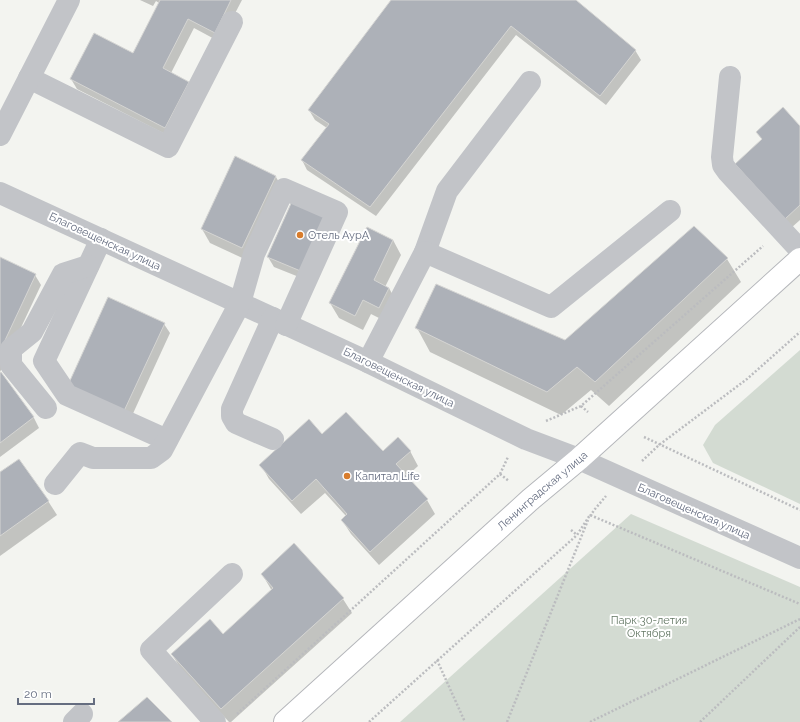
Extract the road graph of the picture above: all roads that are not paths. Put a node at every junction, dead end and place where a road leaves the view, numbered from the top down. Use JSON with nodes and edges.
{"nodes":[{"id":1,"x":69,"y":0,"type":"edge"},
{"id":2,"x":232,"y":22,"type":"dead end"},
{"id":3,"x":730,"y":77,"type":"dead end"},
{"id":4,"x":29,"y":78,"type":"junction"},
{"id":5,"x":530,"y":82,"type":"dead end"},
{"id":6,"x":0,"y":135,"type":"edge"},
{"id":7,"x":0,"y":193,"type":"edge"},
{"id":8,"x":670,"y":211,"type":"dead end"},
{"id":9,"x":101,"y":239,"type":"junction"},
{"id":10,"x":800,"y":250,"type":"edge"},
{"id":11,"x":425,"y":252,"type":"junction"},
{"id":12,"x":800,"y":259,"type":"edge"},
{"id":13,"x":88,"y":266,"type":"junction"},
{"id":14,"x":240,"y":303,"type":"junction"},
{"id":15,"x":280,"y":321,"type":"junction"},
{"id":16,"x":368,"y":362,"type":"junction"},
{"id":17,"x":46,"y":408,"type":"dead end"},
{"id":18,"x":273,"y":439,"type":"dead end"},
{"id":19,"x":167,"y":440,"type":"junction"},
{"id":20,"x":579,"y":458,"type":"junction"},
{"id":21,"x":56,"y":484,"type":"dead end"},
{"id":22,"x":800,"y":558,"type":"edge"},
{"id":23,"x":232,"y":574,"type":"dead end"},
{"id":24,"x":224,"y":719,"type":"edge"},
{"id":25,"x":284,"y":722,"type":"edge"}],
"edges":[{"from":1,"to":4,"type":"street"},
{"from":2,"to":4,"type":"street"},
{"from":3,"to":10,"type":"street"},
{"from":4,"to":6,"type":"street"},
{"from":5,"to":11,"type":"street"},
{"from":7,"to":9,"type":"street","name":"Благовещенская улица"},
{"from":8,"to":11,"type":"street"},
{"from":9,"to":13,"type":"street"},
{"from":9,"to":14,"type":"street","name":"Благовещенская улица"},
{"from":11,"to":16,"type":"street"},
{"from":12,"to":20,"type":"main road","name":"Ленинградская улица"},
{"from":13,"to":17,"type":"street"},
{"from":13,"to":19,"type":"street"},
{"from":14,"to":15,"type":"street","name":"Благовещенская улица"},
{"from":14,"to":15,"type":"street"},
{"from":14,"to":19,"type":"street"},
{"from":15,"to":16,"type":"street","name":"Благовещенская улица"},
{"from":15,"to":18,"type":"street"},
{"from":16,"to":20,"type":"street","name":"Благовещенская улица"},
{"from":19,"to":21,"type":"street"},
{"from":20,"to":22,"type":"street","name":"Благовещенская улица"},
{"from":20,"to":25,"type":"main road","name":"Ленинградская улица"},
{"from":23,"to":24,"type":"street"}]}
